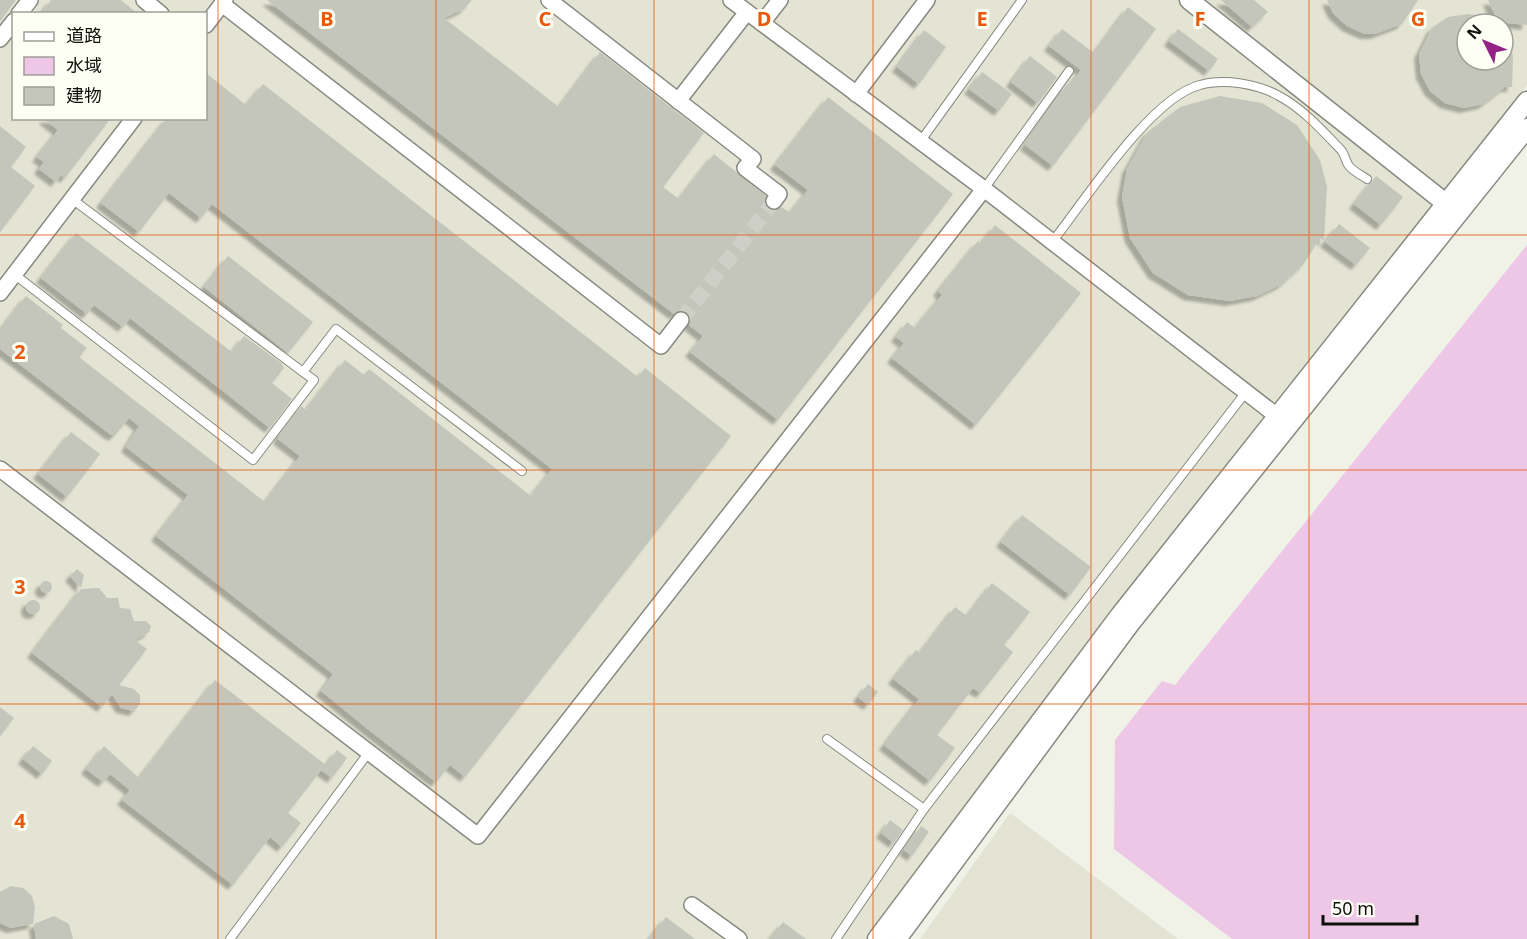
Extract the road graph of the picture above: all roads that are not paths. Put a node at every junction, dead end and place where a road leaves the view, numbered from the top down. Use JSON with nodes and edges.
{"nodes":[{"id":1,"x":144,"y":0,"type":"edge"},
{"id":2,"x":549,"y":0,"type":"edge"},
{"id":3,"x":731,"y":0,"type":"edge"},
{"id":4,"x":780,"y":0,"type":"edge"},
{"id":5,"x":927,"y":0,"type":"edge"},
{"id":6,"x":1022,"y":0,"type":"edge"},
{"id":7,"x":1189,"y":0,"type":"edge"},
{"id":8,"x":223,"y":2,"type":"edge"},
{"id":9,"x":159,"y":12,"type":"edge"},
{"id":10,"x":747,"y":12,"type":"junction"},
{"id":11,"x":762,"y":23,"type":"junction"},
{"id":12,"x":12,"y":24,"type":"edge"},
{"id":13,"x":207,"y":24,"type":"edge"},
{"id":14,"x":0,"y":39,"type":"edge"},
{"id":15,"x":1070,"y":71,"type":"dead end"},
{"id":16,"x":856,"y":94,"type":"junction"},
{"id":17,"x":678,"y":101,"type":"junction"},
{"id":18,"x":1527,"y":101,"type":"edge"},
{"id":19,"x":132,"y":120,"type":"edge"},
{"id":20,"x":1527,"y":128,"type":"edge"},
{"id":21,"x":920,"y":142,"type":"junction"},
{"id":22,"x":1367,"y":179,"type":"dead end"},
{"id":23,"x":984,"y":189,"type":"junction"},
{"id":24,"x":72,"y":199,"type":"junction"},
{"id":25,"x":774,"y":201,"type":"dead end"},
{"id":26,"x":1452,"y":209,"type":"junction"},
{"id":27,"x":1052,"y":242,"type":"junction"},
{"id":28,"x":14,"y":274,"type":"junction"},
{"id":29,"x":0,"y":292,"type":"edge"},
{"id":30,"x":681,"y":320,"type":"tunnel mouth"},
{"id":31,"x":303,"y":372,"type":"junction"},
{"id":32,"x":1246,"y":392,"type":"junction"},
{"id":33,"x":1283,"y":421,"type":"junction"},
{"id":34,"x":0,"y":469,"type":"edge"},
{"id":35,"x":522,"y":471,"type":"dead end"},
{"id":36,"x":827,"y":739,"type":"dead end"},
{"id":37,"x":369,"y":752,"type":"junction"},
{"id":38,"x":924,"y":809,"type":"junction"},
{"id":39,"x":692,"y":904,"type":"dead end"},
{"id":40,"x":230,"y":939,"type":"edge"},
{"id":41,"x":739,"y":939,"type":"edge"},
{"id":42,"x":836,"y":939,"type":"edge"},
{"id":43,"x":877,"y":939,"type":"edge"},
{"id":44,"x":897,"y":939,"type":"edge"}],
"edges":[{"from":1,"to":9,"type":"street"},
{"from":2,"to":17,"type":"street"},
{"from":3,"to":10,"type":"street"},
{"from":4,"to":11,"type":"street"},
{"from":5,"to":16,"type":"street"},
{"from":6,"to":21,"type":"lane"},
{"from":7,"to":26,"type":"street"},
{"from":8,"to":13,"type":"street"},
{"from":8,"to":30,"type":"street"},
{"from":10,"to":11,"type":"street"},
{"from":10,"to":17,"type":"street"},
{"from":11,"to":16,"type":"street"},
{"from":12,"to":14,"type":"street"},
{"from":15,"to":23,"type":"lane"},
{"from":16,"to":21,"type":"street"},
{"from":17,"to":25,"type":"street"},
{"from":18,"to":26,"type":"street"},
{"from":19,"to":24,"type":"street"},
{"from":20,"to":26,"type":"street"},
{"from":21,"to":23,"type":"street"},
{"from":22,"to":27,"type":"lane"},
{"from":23,"to":27,"type":"street"},
{"from":23,"to":37,"type":"street"},
{"from":24,"to":28,"type":"street"},
{"from":24,"to":31,"type":"lane"},
{"from":26,"to":33,"type":"street"},
{"from":27,"to":32,"type":"street"},
{"from":28,"to":29,"type":"street"},
{"from":28,"to":31,"type":"lane"},
{"from":31,"to":35,"type":"lane"},
{"from":32,"to":33,"type":"street"},
{"from":32,"to":38,"type":"lane"},
{"from":33,"to":43,"type":"street"},
{"from":33,"to":44,"type":"street"},
{"from":34,"to":37,"type":"street"},
{"from":36,"to":38,"type":"lane"},
{"from":37,"to":40,"type":"lane"},
{"from":38,"to":42,"type":"lane"},
{"from":39,"to":41,"type":"street"}]}
